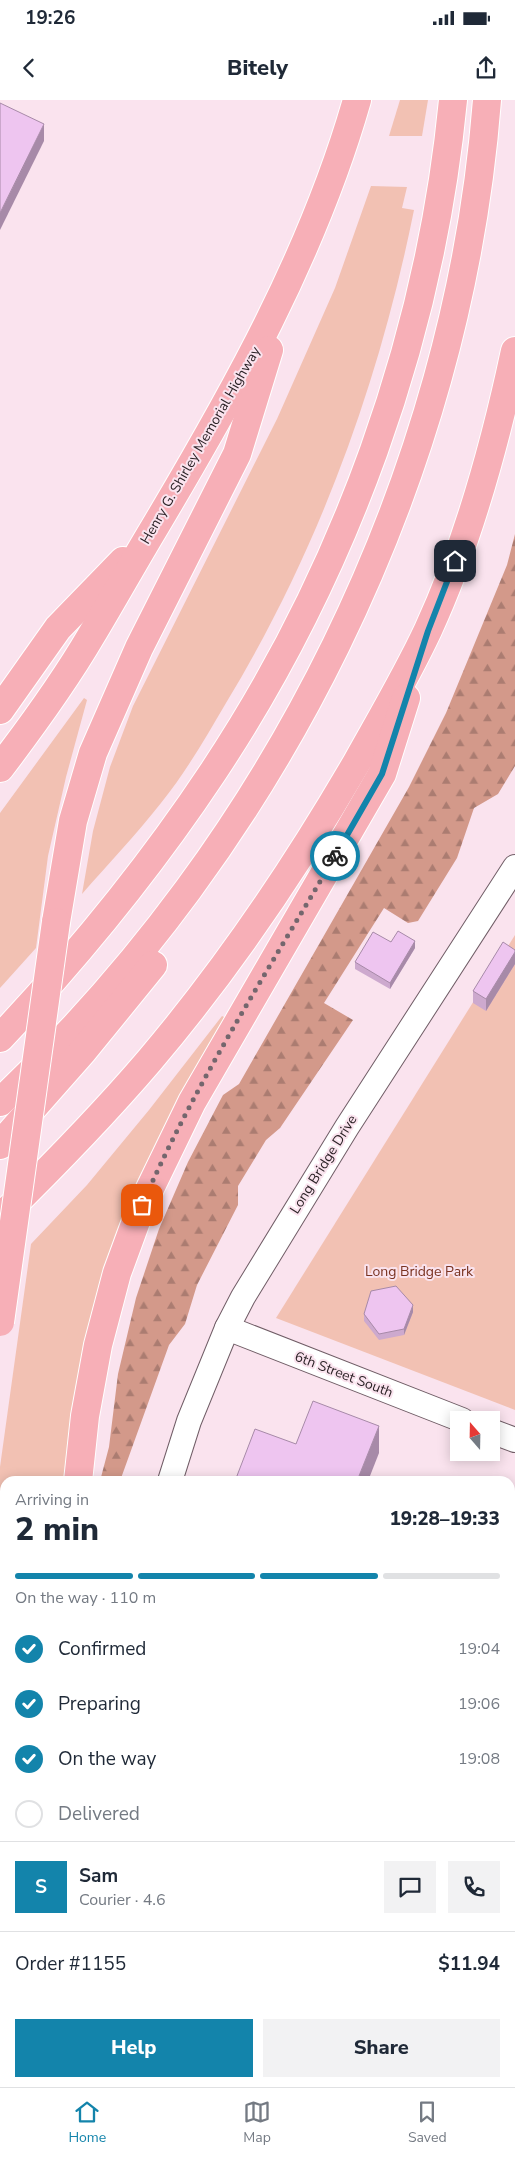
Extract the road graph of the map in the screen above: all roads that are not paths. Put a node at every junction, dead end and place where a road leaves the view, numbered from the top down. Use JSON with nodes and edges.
{"nodes":[{"id":1,"x":357,"y":100,"type":"edge"},
{"id":2,"x":453,"y":100,"type":"edge"},
{"id":3,"x":487,"y":100,"type":"edge"},
{"id":4,"x":293,"y":272,"type":"junction"},
{"id":5,"x":515,"y":351,"type":"edge"},
{"id":6,"x":396,"y":504,"type":"junction"},
{"id":7,"x":152,"y":532,"type":"junction"},
{"id":8,"x":428,"y":631,"type":"junction"},
{"id":9,"x":0,"y":710,"type":"edge"},
{"id":10,"x":0,"y":768,"type":"edge"},
{"id":11,"x":515,"y":867,"type":"edge"},
{"id":12,"x":0,"y":1038,"type":"edge"},
{"id":13,"x":0,"y":1102,"type":"edge"},
{"id":14,"x":0,"y":1145,"type":"edge"},
{"id":15,"x":0,"y":1218,"type":"edge"},
{"id":16,"x":0,"y":1322,"type":"edge"},
{"id":17,"x":227,"y":1328,"type":"junction"},
{"id":18,"x":450,"y":1415,"type":"edge"},
{"id":19,"x":500,"y":1434,"type":"edge"},
{"id":20,"x":515,"y":1440,"type":"edge"},
{"id":21,"x":79,"y":1476,"type":"edge"},
{"id":22,"x":172,"y":1476,"type":"edge"}],
"edges":[{"from":1,"to":4,"type":"highway","name":"Henry G. Shirley Memorial Highway"},
{"from":2,"to":12,"type":"highway"},
{"from":3,"to":6,"type":"highway"},
{"from":4,"to":7,"type":"highway","name":"Henry G. Shirley Memorial Highway"},
{"from":4,"to":16,"type":"highway","bridge":true},
{"from":5,"to":8,"type":"highway"},
{"from":6,"to":13,"type":"highway"},
{"from":6,"to":14,"type":"highway"},
{"from":7,"to":9,"type":"highway"},
{"from":7,"to":10,"type":"highway","name":"Henry G. Shirley Memorial Highway"},
{"from":8,"to":15,"type":"highway"},
{"from":8,"to":21,"type":"highway"},
{"from":11,"to":17,"type":"street","name":"Long Bridge Drive"},
{"from":17,"to":18,"type":"street","name":"6th Street South"},
{"from":17,"to":22,"type":"street","name":"Long Bridge Drive"},
{"from":19,"to":20,"type":"street"}]}
